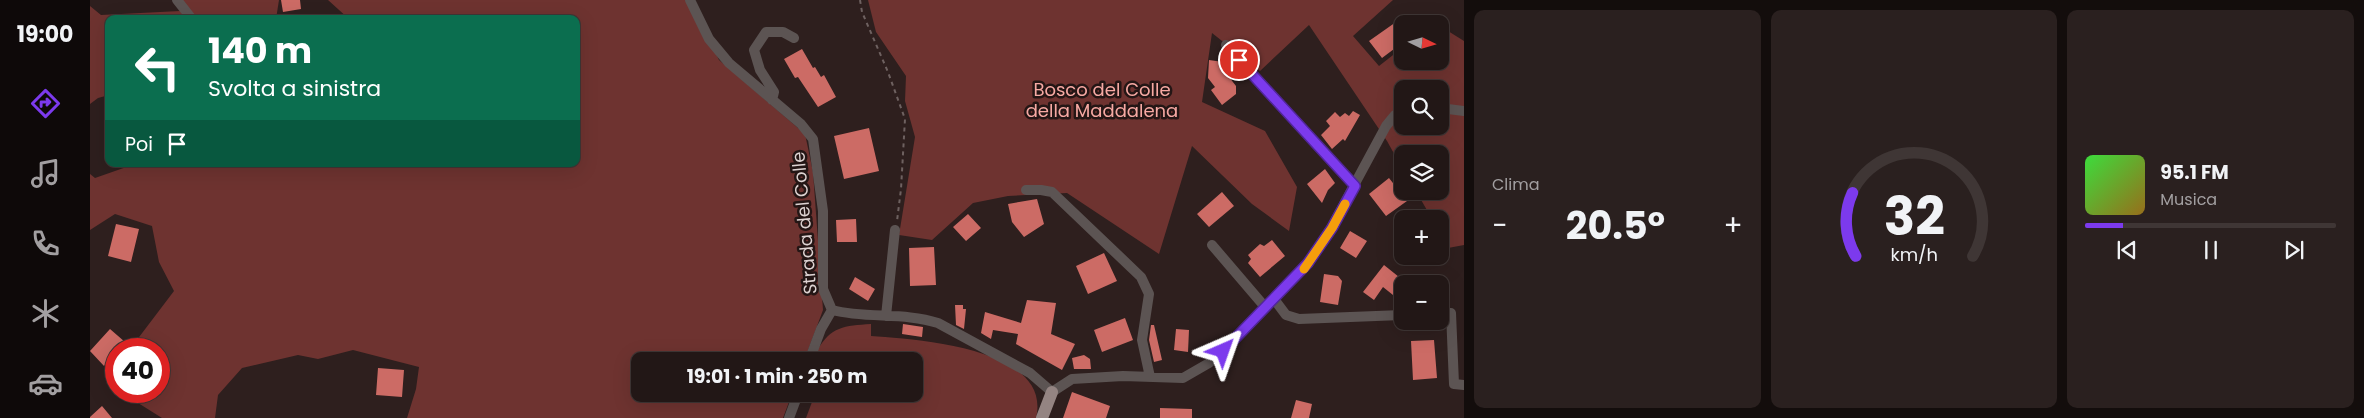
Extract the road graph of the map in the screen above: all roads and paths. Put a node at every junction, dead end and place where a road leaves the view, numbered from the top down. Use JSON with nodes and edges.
{"nodes":[{"id":1,"x":177,"y":0,"type":"edge"},
{"id":2,"x":690,"y":0,"type":"edge"},
{"id":3,"x":860,"y":0,"type":"edge"},
{"id":4,"x":189,"y":15,"type":"edge"},
{"id":5,"x":794,"y":38,"type":"dead end"},
{"id":6,"x":1226,"y":46,"type":"dead end"},
{"id":7,"x":772,"y":100,"type":"junction"},
{"id":8,"x":1449,"y":109,"type":"edge"},
{"id":9,"x":1464,"y":110,"type":"edge"},
{"id":10,"x":1394,"y":116,"type":"edge"},
{"id":11,"x":1355,"y":186,"type":"junction"},
{"id":12,"x":1026,"y":190,"type":"dead end"},
{"id":13,"x":895,"y":230,"type":"joint"},
{"id":14,"x":1212,"y":246,"type":"dead end"},
{"id":15,"x":1274,"y":299,"type":"junction"},
{"id":16,"x":1265,"y":306,"type":"junction"},
{"id":17,"x":832,"y":310,"type":"junction"},
{"id":18,"x":1449,"y":313,"type":"edge"},
{"id":19,"x":1394,"y":315,"type":"edge"},
{"id":20,"x":886,"y":316,"type":"junction"},
{"id":21,"x":812,"y":352,"type":"edge"},
{"id":22,"x":1150,"y":377,"type":"junction"},
{"id":23,"x":1464,"y":385,"type":"edge"},
{"id":24,"x":1052,"y":392,"type":"junction"},
{"id":25,"x":795,"y":402,"type":"edge"},
{"id":26,"x":788,"y":418,"type":"edge"},
{"id":27,"x":1042,"y":418,"type":"edge"}],
"edges":[{"from":1,"to":4,"type":"street"},
{"from":2,"to":7,"type":"street","name":"Strada del Colle"},
{"from":3,"to":13,"type":"path"},
{"from":5,"to":7,"type":"street"},
{"from":6,"to":11,"type":"street"},
{"from":7,"to":17,"type":"street","name":"Strada del Colle"},
{"from":8,"to":9,"type":"street"},
{"from":10,"to":11,"type":"street"},
{"from":11,"to":15,"type":"street"},
{"from":12,"to":22,"type":"street"},
{"from":13,"to":20,"type":"street"},
{"from":14,"to":16,"type":"street"},
{"from":15,"to":16,"type":"street"},
{"from":15,"to":19,"type":"street"},
{"from":16,"to":22,"type":"street"},
{"from":17,"to":20,"type":"street","name":"Strada del Colle"},
{"from":17,"to":21,"type":"street"},
{"from":18,"to":23,"type":"street"},
{"from":20,"to":24,"type":"street","name":"Strada del Colle"},
{"from":22,"to":24,"type":"street"},
{"from":24,"to":27,"type":"main road"},
{"from":25,"to":26,"type":"street"}]}
